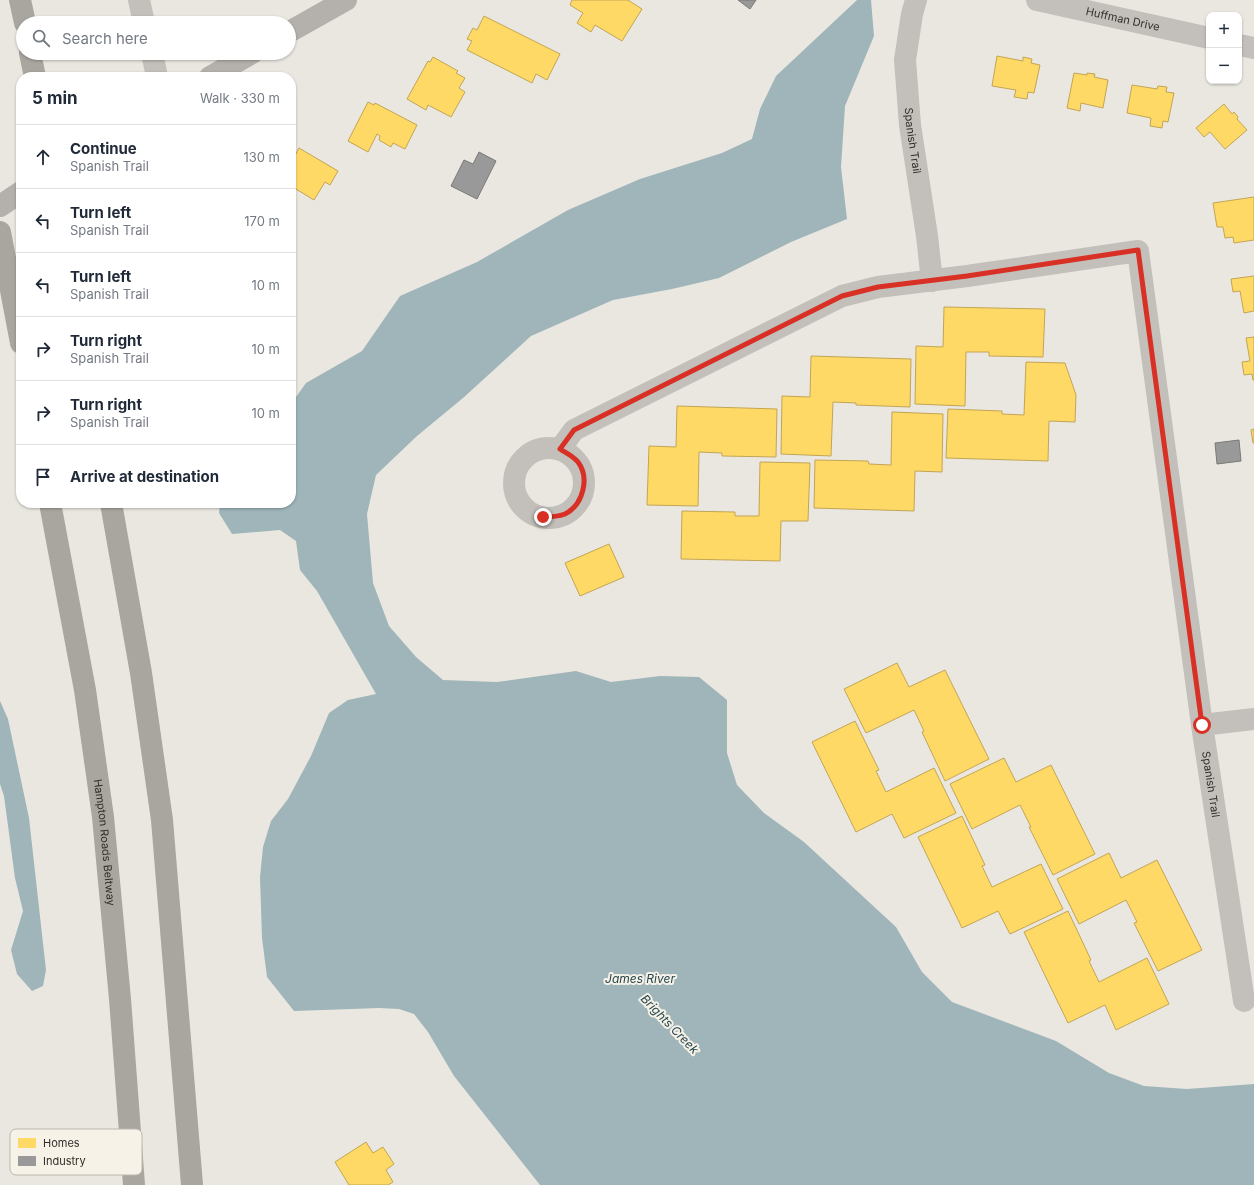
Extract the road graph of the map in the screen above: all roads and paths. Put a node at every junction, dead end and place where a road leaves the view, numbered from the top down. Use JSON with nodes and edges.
{"nodes":[{"id":1,"x":20,"y":0,"type":"edge"},
{"id":2,"x":139,"y":0,"type":"edge"},
{"id":3,"x":346,"y":0,"type":"edge"},
{"id":4,"x":916,"y":0,"type":"edge"},
{"id":5,"x":1037,"y":0,"type":"edge"},
{"id":6,"x":23,"y":16,"type":"edge"},
{"id":7,"x":142,"y":16,"type":"edge"},
{"id":8,"x":296,"y":28,"type":"edge"},
{"id":9,"x":1206,"y":37,"type":"edge"},
{"id":10,"x":1242,"y":46,"type":"edge"},
{"id":11,"x":1254,"y":48,"type":"edge"},
{"id":12,"x":153,"y":60,"type":"edge"},
{"id":13,"x":240,"y":60,"type":"edge"},
{"id":14,"x":156,"y":72,"type":"edge"},
{"id":15,"x":219,"y":72,"type":"edge"},
{"id":16,"x":16,"y":195,"type":"edge"},
{"id":17,"x":0,"y":206,"type":"edge"},
{"id":18,"x":0,"y":232,"type":"edge"},
{"id":19,"x":932,"y":281,"type":"junction"},
{"id":20,"x":16,"y":316,"type":"edge"},
{"id":21,"x":560,"y":449,"type":"dead end"},
{"id":22,"x":51,"y":508,"type":"edge"},
{"id":23,"x":112,"y":508,"type":"edge"},
{"id":24,"x":1254,"y":719,"type":"edge"},
{"id":25,"x":1202,"y":725,"type":"junction"},
{"id":26,"x":1244,"y":1001,"type":"dead end"},
{"id":27,"x":130,"y":1129,"type":"edge"},
{"id":28,"x":133,"y":1175,"type":"edge"},
{"id":29,"x":134,"y":1185,"type":"edge"},
{"id":30,"x":192,"y":1185,"type":"edge"}],
"edges":[{"from":1,"to":6,"type":"highway"},
{"from":2,"to":7,"type":"street"},
{"from":3,"to":8,"type":"main road"},
{"from":4,"to":19,"type":"street","name":"Spanish Trail"},
{"from":5,"to":9,"type":"street","name":"Huffman Drive"},
{"from":10,"to":11,"type":"street"},
{"from":12,"to":14,"type":"street"},
{"from":13,"to":15,"type":"main road"},
{"from":16,"to":17,"type":"main road"},
{"from":18,"to":20,"type":"highway"},
{"from":19,"to":21,"type":"street","name":"Spanish Trail"},
{"from":19,"to":25,"type":"street","name":"Spanish Trail"},
{"from":22,"to":27,"type":"highway","name":"Hampton Roads Beltway"},
{"from":23,"to":30,"type":"highway"},
{"from":24,"to":25,"type":"street"},
{"from":25,"to":26,"type":"street","name":"Spanish Trail"},
{"from":28,"to":29,"type":"highway","name":"Hampton Roads Beltway"}]}
